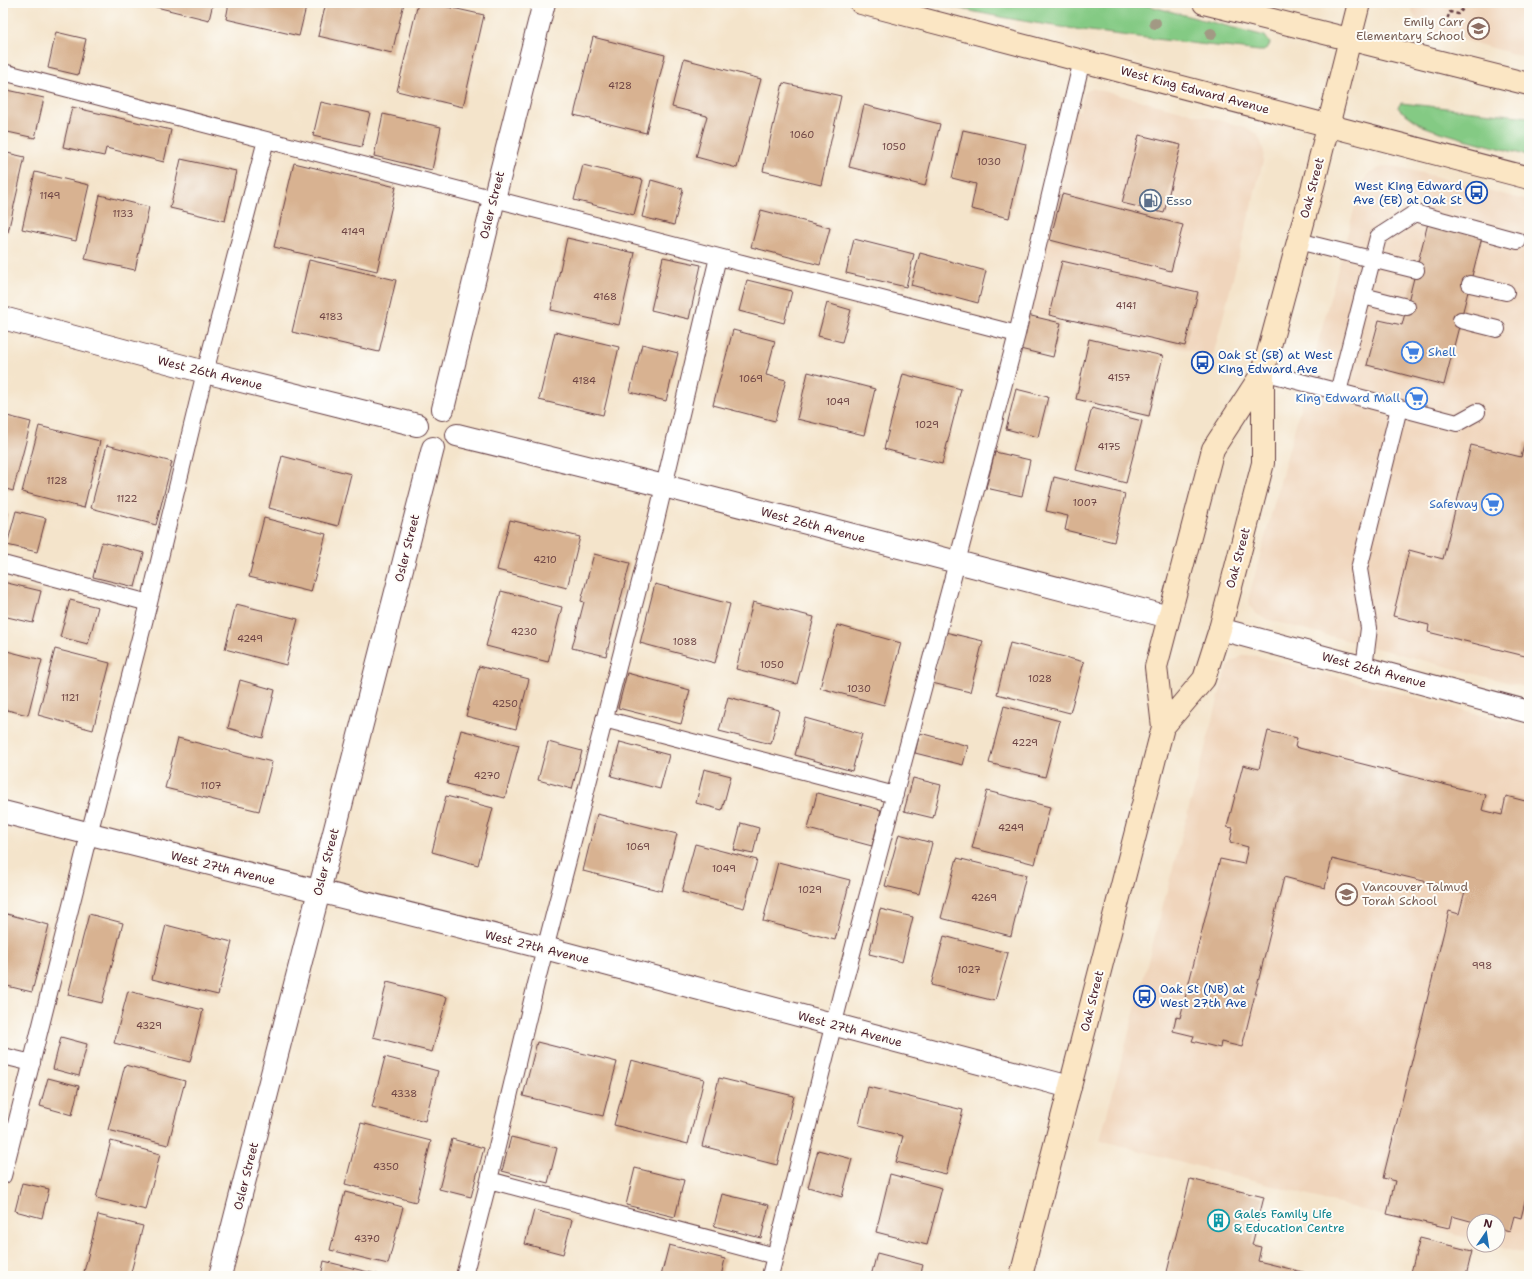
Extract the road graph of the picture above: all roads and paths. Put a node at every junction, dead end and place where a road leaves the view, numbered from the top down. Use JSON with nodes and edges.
{"nodes":[{"id":1,"x":544,"y":3,"type":"edge"},
{"id":2,"x":862,"y":3,"type":"edge"},
{"id":3,"x":1204,"y":3,"type":"edge"},
{"id":4,"x":1360,"y":3,"type":"edge"},
{"id":5,"x":1469,"y":3,"type":"edge"},
{"id":6,"x":1443,"y":29,"type":"dead end"},
{"id":7,"x":1350,"y":39,"type":"junction"},
{"id":8,"x":1082,"y":60,"type":"junction"},
{"id":9,"x":3,"y":72,"type":"edge"},
{"id":10,"x":1529,"y":84,"type":"edge"},
{"id":11,"x":1328,"y":126,"type":"junction"},
{"id":12,"x":266,"y":140,"type":"junction"},
{"id":13,"x":1529,"y":178,"type":"edge"},
{"id":14,"x":494,"y":199,"type":"junction"},
{"id":15,"x":1298,"y":241,"type":"junction"},
{"id":16,"x":1518,"y":241,"type":"dead end"},
{"id":17,"x":718,"y":257,"type":"junction"},
{"id":18,"x":1372,"y":259,"type":"junction"},
{"id":19,"x":1416,"y":270,"type":"dead end"},
{"id":20,"x":1470,"y":284,"type":"dead end"},
{"id":21,"x":1506,"y":292,"type":"dead end"},
{"id":22,"x":1363,"y":296,"type":"junction"},
{"id":23,"x":1407,"y":307,"type":"dead end"},
{"id":24,"x":3,"y":318,"type":"edge"},
{"id":25,"x":1461,"y":320,"type":"dead end"},
{"id":26,"x":1497,"y":329,"type":"dead end"},
{"id":27,"x":1017,"y":334,"type":"junction"},
{"id":28,"x":205,"y":372,"type":"junction"},
{"id":29,"x":1263,"y":372,"type":"junction"},
{"id":30,"x":1338,"y":392,"type":"junction"},
{"id":31,"x":1398,"y":408,"type":"junction"},
{"id":32,"x":443,"y":409,"type":"junction"},
{"id":33,"x":1478,"y":412,"type":"dead end"},
{"id":34,"x":417,"y":425,"type":"junction"},
{"id":35,"x":457,"y":435,"type":"junction"},
{"id":36,"x":433,"y":448,"type":"junction"},
{"id":37,"x":664,"y":486,"type":"junction"},
{"id":38,"x":957,"y":562,"type":"junction"},
{"id":39,"x":3,"y":564,"type":"edge"},
{"id":40,"x":149,"y":603,"type":"junction"},
{"id":41,"x":1169,"y":617,"type":"junction"},
{"id":42,"x":1220,"y":629,"type":"junction"},
{"id":43,"x":1364,"y":668,"type":"junction"},
{"id":44,"x":1529,"y":712,"type":"edge"},
{"id":45,"x":604,"y":719,"type":"junction"},
{"id":46,"x":1163,"y":727,"type":"junction"},
{"id":47,"x":895,"y":795,"type":"junction"},
{"id":48,"x":3,"y":812,"type":"edge"},
{"id":49,"x":88,"y":834,"type":"junction"},
{"id":50,"x":318,"y":892,"type":"junction"},
{"id":51,"x":545,"y":948,"type":"junction"},
{"id":52,"x":833,"y":1025,"type":"junction"},
{"id":53,"x":3,"y":1056,"type":"edge"},
{"id":54,"x":32,"y":1063,"type":"junction"},
{"id":55,"x":1070,"y":1087,"type":"junction"},
{"id":56,"x":3,"y":1176,"type":"edge"},
{"id":57,"x":489,"y":1180,"type":"junction"},
{"id":58,"x":775,"y":1256,"type":"junction"},
{"id":59,"x":220,"y":1276,"type":"edge"},
{"id":60,"x":464,"y":1276,"type":"edge"},
{"id":61,"x":770,"y":1276,"type":"edge"},
{"id":62,"x":1021,"y":1276,"type":"edge"}],
"edges":[{"from":1,"to":14,"type":"street","name":"Osler Street"},
{"from":2,"to":8,"type":"main road","name":"West King Edward Avenue"},
{"from":3,"to":7,"type":"main road"},
{"from":4,"to":7,"type":"main road","name":"Oak Street"},
{"from":5,"to":6,"type":"path"},
{"from":7,"to":10,"type":"main road"},
{"from":7,"to":11,"type":"main road","name":"Oak Street"},
{"from":8,"to":11,"type":"main road","name":"West King Edward Avenue"},
{"from":8,"to":27,"type":"lane"},
{"from":9,"to":12,"type":"lane"},
{"from":11,"to":13,"type":"main road","name":"West King Edward Avenue"},
{"from":11,"to":15,"type":"main road","name":"Oak Street"},
{"from":12,"to":14,"type":"lane"},
{"from":12,"to":28,"type":"lane"},
{"from":14,"to":17,"type":"lane"},
{"from":14,"to":32,"type":"street","name":"Osler Street"},
{"from":15,"to":18,"type":"lane"},
{"from":15,"to":29,"type":"main road","name":"Oak Street"},
{"from":16,"to":18,"type":"lane"},
{"from":17,"to":27,"type":"lane"},
{"from":17,"to":37,"type":"lane"},
{"from":18,"to":19,"type":"lane"},
{"from":18,"to":22,"type":"lane"},
{"from":20,"to":21,"type":"lane"},
{"from":22,"to":23,"type":"lane"},
{"from":22,"to":30,"type":"lane"},
{"from":24,"to":28,"type":"street","name":"West 26th Avenue"},
{"from":25,"to":26,"type":"lane"},
{"from":27,"to":38,"type":"lane"},
{"from":28,"to":34,"type":"street","name":"West 26th Avenue"},
{"from":28,"to":40,"type":"lane"},
{"from":29,"to":30,"type":"lane"},
{"from":29,"to":41,"type":"main road","name":"Oak Street"},
{"from":29,"to":42,"type":"main road","name":"Oak Street"},
{"from":30,"to":31,"type":"lane"},
{"from":31,"to":33,"type":"lane"},
{"from":31,"to":43,"type":"lane"},
{"from":32,"to":34,"type":"street"},
{"from":32,"to":35,"type":"street"},
{"from":34,"to":36,"type":"street"},
{"from":35,"to":36,"type":"street"},
{"from":35,"to":37,"type":"street","name":"West 26th Avenue"},
{"from":36,"to":50,"type":"street","name":"Osler Street"},
{"from":37,"to":38,"type":"street","name":"West 26th Avenue"},
{"from":37,"to":45,"type":"lane"},
{"from":38,"to":41,"type":"street","name":"West 26th Avenue"},
{"from":38,"to":47,"type":"lane"},
{"from":39,"to":40,"type":"lane"},
{"from":40,"to":49,"type":"lane"},
{"from":41,"to":46,"type":"main road","name":"Oak Street"},
{"from":42,"to":43,"type":"street","name":"West 26th Avenue"},
{"from":42,"to":46,"type":"main road","name":"Oak Street"},
{"from":43,"to":44,"type":"street","name":"West 26th Avenue"},
{"from":45,"to":47,"type":"lane"},
{"from":45,"to":51,"type":"lane"},
{"from":46,"to":55,"type":"main road","name":"Oak Street"},
{"from":47,"to":52,"type":"lane"},
{"from":48,"to":49,"type":"street","name":"West 27th Avenue"},
{"from":49,"to":50,"type":"street","name":"West 27th Avenue"},
{"from":49,"to":54,"type":"lane"},
{"from":50,"to":51,"type":"street","name":"West 27th Avenue"},
{"from":50,"to":59,"type":"street","name":"Osler Street"},
{"from":51,"to":52,"type":"street","name":"West 27th Avenue"},
{"from":51,"to":57,"type":"lane"},
{"from":52,"to":55,"type":"street","name":"West 27th Avenue"},
{"from":52,"to":58,"type":"lane"},
{"from":53,"to":54,"type":"lane"},
{"from":54,"to":56,"type":"lane"},
{"from":55,"to":62,"type":"main road","name":"Oak Street"},
{"from":57,"to":58,"type":"lane"},
{"from":57,"to":60,"type":"lane"},
{"from":58,"to":61,"type":"lane"}]}
